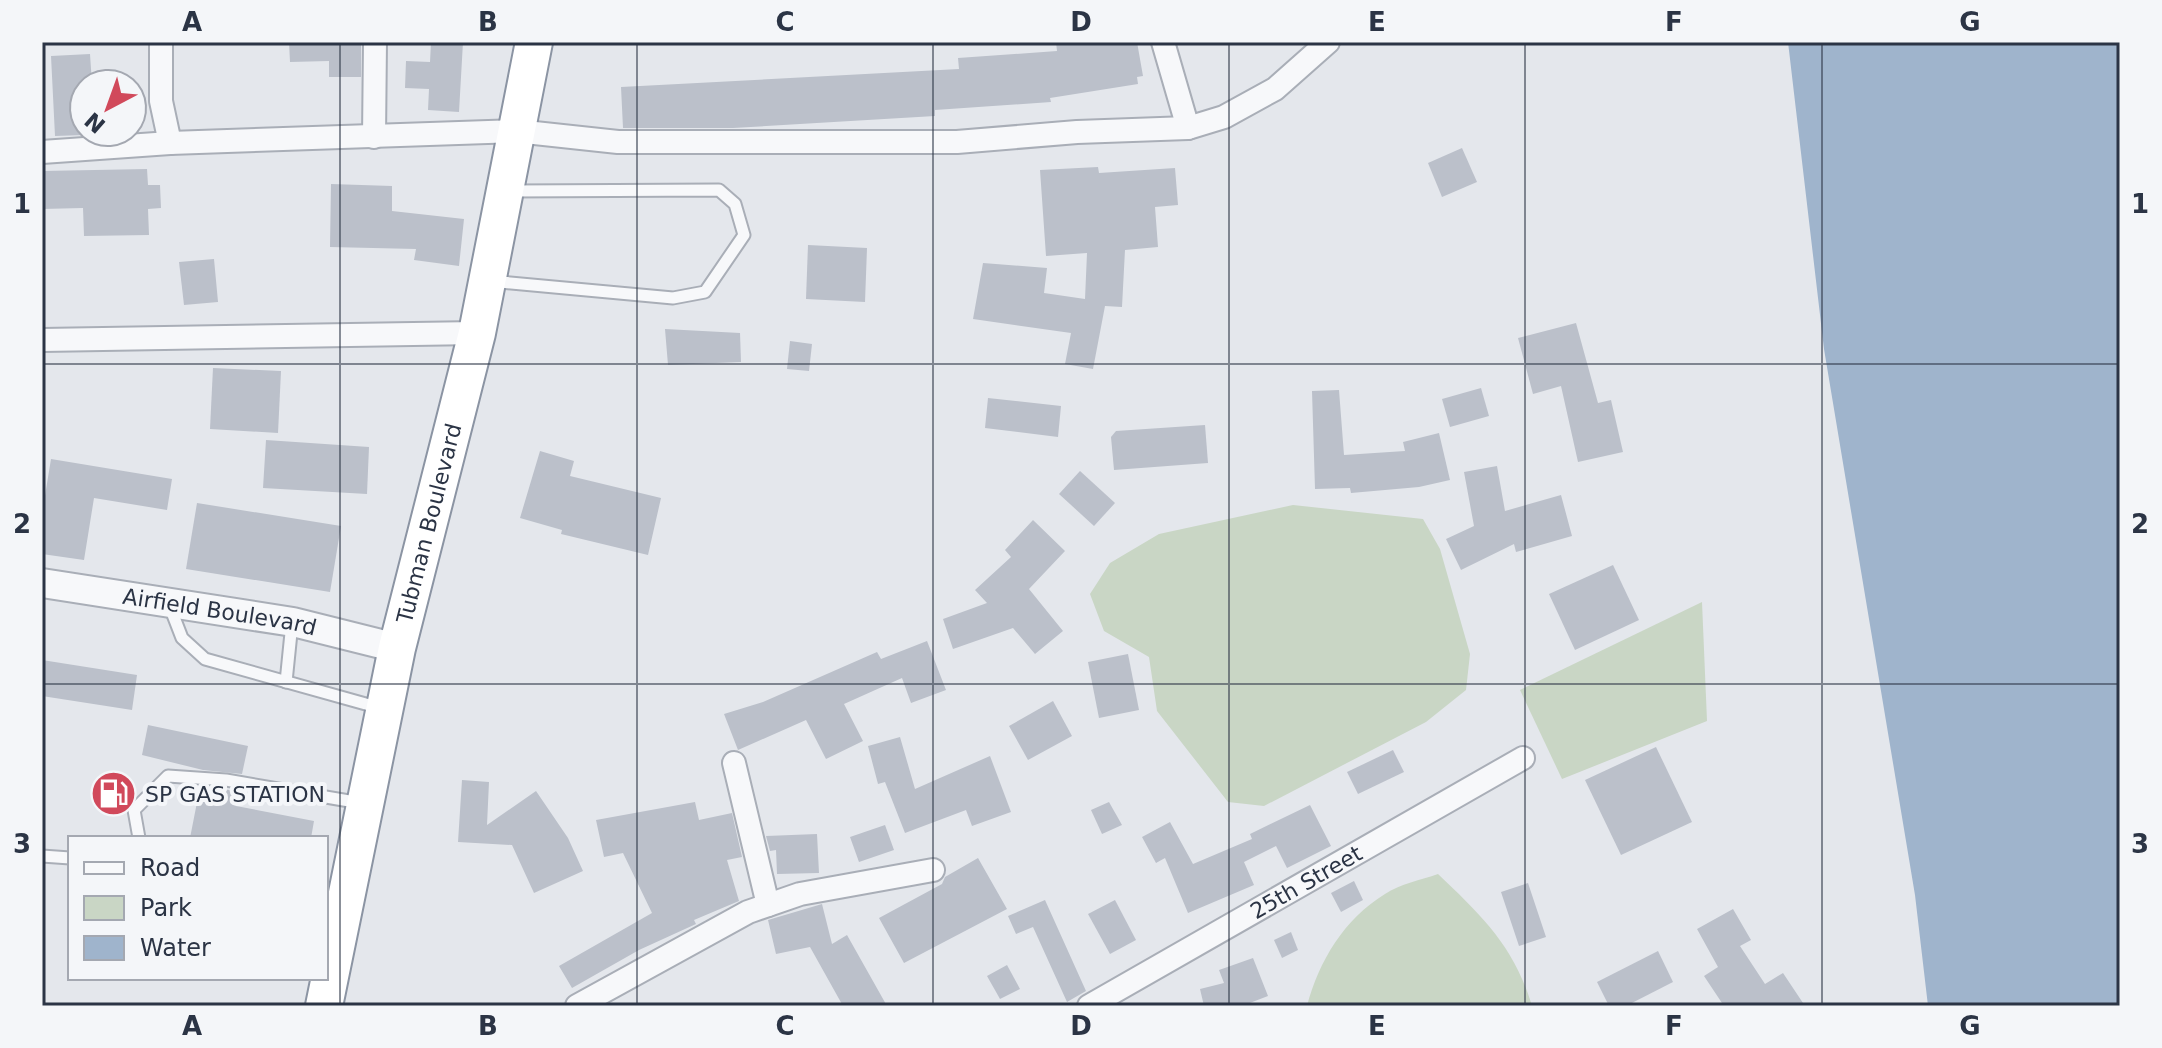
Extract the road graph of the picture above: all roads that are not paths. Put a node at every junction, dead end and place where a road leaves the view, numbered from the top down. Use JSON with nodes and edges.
{"nodes":[{"id":1,"x":161,"y":42,"type":"edge"},
{"id":2,"x":375,"y":42,"type":"edge"},
{"id":3,"x":534,"y":42,"type":"edge"},
{"id":4,"x":1163,"y":42,"type":"edge"},
{"id":5,"x":1328,"y":42,"type":"edge"},
{"id":6,"x":1188,"y":128,"type":"junction"},
{"id":7,"x":516,"y":131,"type":"junction"},
{"id":8,"x":374,"y":137,"type":"junction"},
{"id":9,"x":170,"y":143,"type":"junction"},
{"id":10,"x":42,"y":152,"type":"edge"},
{"id":11,"x":506,"y":191,"type":"junction"},
{"id":12,"x":485,"y":281,"type":"junction"},
{"id":13,"x":477,"y":333,"type":"junction"},
{"id":14,"x":42,"y":340,"type":"edge"},
{"id":15,"x":42,"y":583,"type":"edge"},
{"id":16,"x":167,"y":600,"type":"junction"},
{"id":17,"x":293,"y":622,"type":"junction"},
{"id":18,"x":397,"y":648,"type":"junction"},
{"id":19,"x":286,"y":682,"type":"junction"},
{"id":20,"x":384,"y":710,"type":"junction"},
{"id":21,"x":1523,"y":758,"type":"dead end"},
{"id":22,"x":734,"y":763,"type":"dead end"},
{"id":23,"x":366,"y":803,"type":"junction"},
{"id":24,"x":139,"y":836,"type":"edge"},
{"id":25,"x":42,"y":856,"type":"edge"},
{"id":26,"x":68,"y":858,"type":"edge"},
{"id":27,"x":933,"y":870,"type":"dead end"},
{"id":28,"x":768,"y":905,"type":"junction"},
{"id":29,"x":324,"y":1006,"type":"edge"},
{"id":30,"x":577,"y":1006,"type":"edge"},
{"id":31,"x":1089,"y":1006,"type":"edge"}],
"edges":[{"from":1,"to":9,"type":"street"},
{"from":2,"to":8,"type":"street"},
{"from":3,"to":7,"type":"highway","name":"Tubman Boulevard"},
{"from":4,"to":6,"type":"street"},
{"from":5,"to":6,"type":"street"},
{"from":6,"to":7,"type":"street"},
{"from":7,"to":8,"type":"street"},
{"from":7,"to":11,"type":"highway","name":"Tubman Boulevard"},
{"from":8,"to":9,"type":"street"},
{"from":9,"to":10,"type":"street"},
{"from":11,"to":12,"type":"highway","name":"Tubman Boulevard"},
{"from":11,"to":12,"type":"lane"},
{"from":12,"to":13,"type":"highway","name":"Tubman Boulevard"},
{"from":13,"to":14,"type":"street"},
{"from":13,"to":18,"type":"highway","name":"Tubman Boulevard"},
{"from":15,"to":16,"type":"street","name":"Airfield Boulevard"},
{"from":16,"to":17,"type":"street","name":"Airfield Boulevard"},
{"from":16,"to":19,"type":"lane"},
{"from":17,"to":18,"type":"street","name":"Airfield Boulevard"},
{"from":17,"to":19,"type":"lane"},
{"from":18,"to":20,"type":"highway","name":"Tubman Boulevard"},
{"from":19,"to":20,"type":"lane"},
{"from":20,"to":23,"type":"highway","name":"Tubman Boulevard"},
{"from":21,"to":31,"type":"street","name":"25th Street"},
{"from":22,"to":28,"type":"street"},
{"from":23,"to":24,"type":"lane"},
{"from":23,"to":29,"type":"highway","name":"Tubman Boulevard"},
{"from":25,"to":26,"type":"lane"},
{"from":27,"to":28,"type":"street"},
{"from":28,"to":30,"type":"street"}]}
